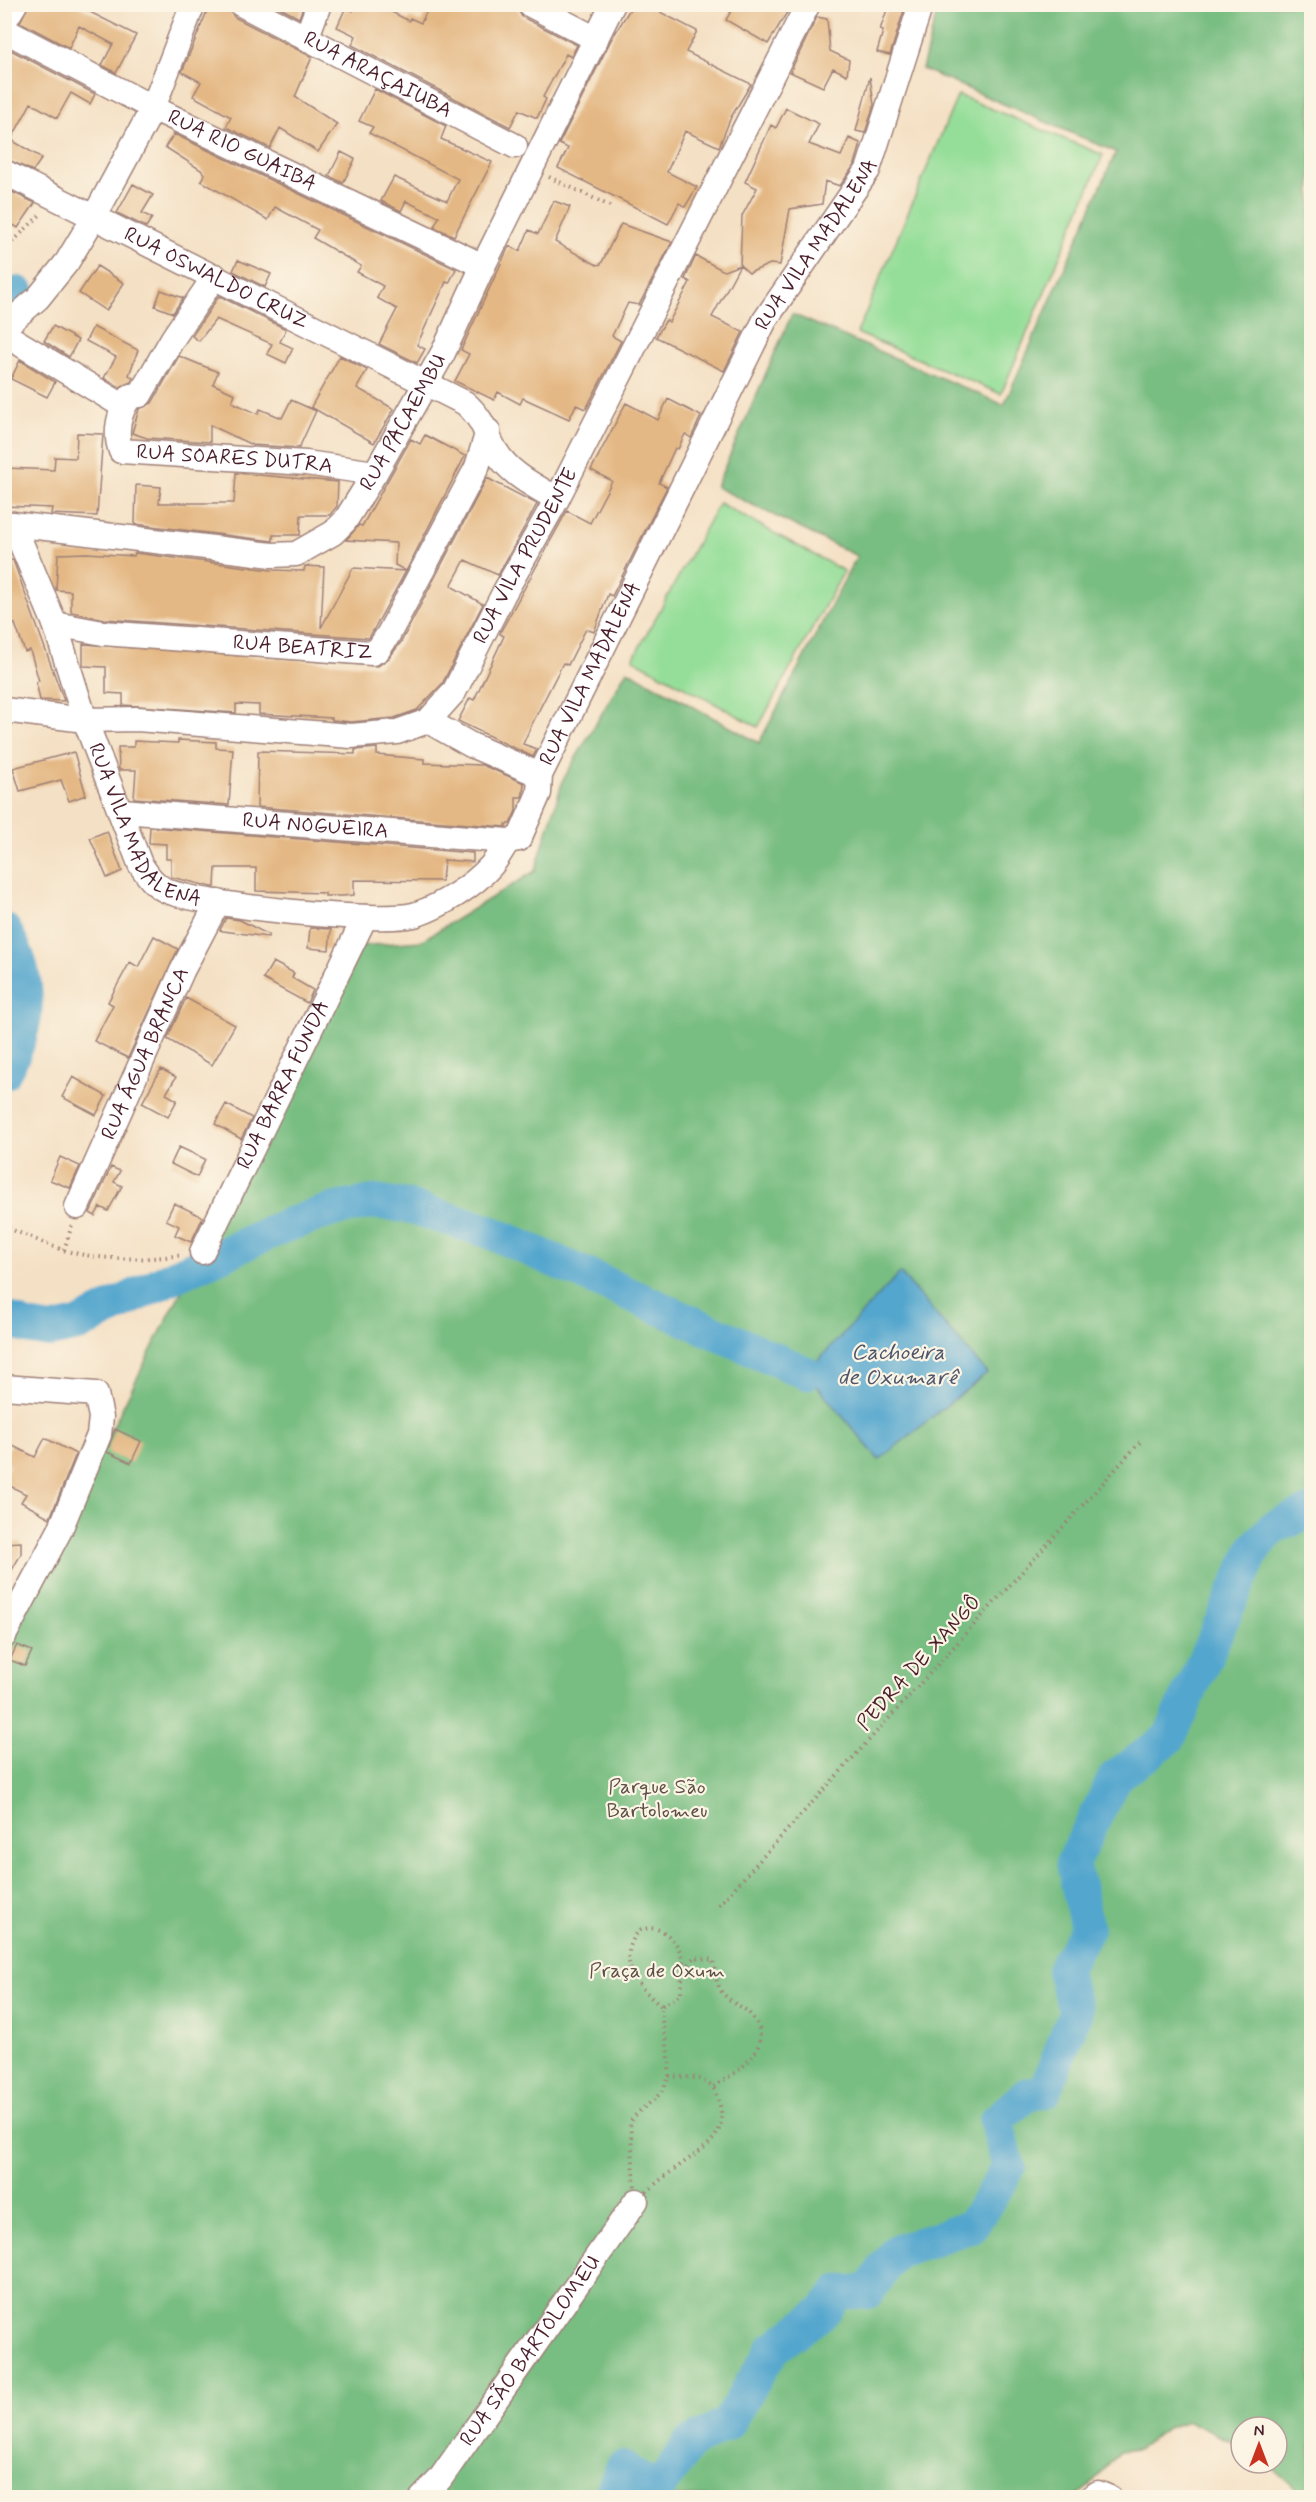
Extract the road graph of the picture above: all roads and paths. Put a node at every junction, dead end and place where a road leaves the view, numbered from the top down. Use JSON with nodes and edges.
{"nodes":[{"id":1,"x":15,"y":4,"type":"edge"},
{"id":2,"x":193,"y":4,"type":"edge"},
{"id":3,"x":241,"y":4,"type":"edge"},
{"id":4,"x":319,"y":4,"type":"edge"},
{"id":5,"x":529,"y":4,"type":"edge"},
{"id":6,"x":613,"y":4,"type":"edge"},
{"id":7,"x":808,"y":4,"type":"edge"},
{"id":8,"x":921,"y":4,"type":"edge"},
{"id":9,"x":4,"y":22,"type":"edge"},
{"id":10,"x":4,"y":30,"type":"edge"},
{"id":11,"x":306,"y":39,"type":"junction"},
{"id":12,"x":596,"y":39,"type":"junction"},
{"id":13,"x":153,"y":108,"type":"junction"},
{"id":14,"x":515,"y":146,"type":"dead end"},
{"id":15,"x":532,"y":169,"type":"junction"},
{"id":16,"x":4,"y":172,"type":"edge"},
{"id":17,"x":56,"y":200,"type":"junction"},
{"id":18,"x":614,"y":208,"type":"dead end"},
{"id":19,"x":93,"y":219,"type":"junction"},
{"id":20,"x":4,"y":250,"type":"edge"},
{"id":21,"x":483,"y":266,"type":"junction"},
{"id":22,"x":214,"y":276,"type":"junction"},
{"id":23,"x":4,"y":327,"type":"edge"},
{"id":24,"x":4,"y":334,"type":"edge"},
{"id":25,"x":425,"y":385,"type":"junction"},
{"id":26,"x":123,"y":406,"type":"junction"},
{"id":27,"x":488,"y":431,"type":"junction"},
{"id":28,"x":375,"y":473,"type":"junction"},
{"id":29,"x":557,"y":499,"type":"junction"},
{"id":30,"x":9,"y":524,"type":"edge"},
{"id":31,"x":55,"y":624,"type":"junction"},
{"id":32,"x":4,"y":710,"type":"edge"},
{"id":33,"x":85,"y":720,"type":"junction"},
{"id":34,"x":428,"y":721,"type":"junction"},
{"id":35,"x":540,"y":775,"type":"junction"},
{"id":36,"x":122,"y":811,"type":"junction"},
{"id":37,"x":508,"y":841,"type":"junction"},
{"id":38,"x":218,"y":902,"type":"junction"},
{"id":39,"x":365,"y":917,"type":"junction"},
{"id":40,"x":77,"y":1207,"type":"dead end"},
{"id":41,"x":4,"y":1224,"type":"edge"},
{"id":42,"x":202,"y":1252,"type":"joint"},
{"id":43,"x":4,"y":1387,"type":"edge"},
{"id":44,"x":1142,"y":1440,"type":"dead end"},
{"id":45,"x":4,"y":1636,"type":"edge"},
{"id":46,"x":719,"y":1905,"type":"dead end"},
{"id":47,"x":682,"y":1974,"type":"junction"},
{"id":48,"x":661,"y":2006,"type":"junction"},
{"id":49,"x":669,"y":2076,"type":"junction"},
{"id":50,"x":713,"y":2086,"type":"junction"},
{"id":51,"x":636,"y":2201,"type":"junction"},
{"id":52,"x":422,"y":2498,"type":"edge"},
{"id":53,"x":1091,"y":2498,"type":"edge"},
{"id":54,"x":1110,"y":2498,"type":"edge"}],
"edges":[{"from":1,"to":9,"type":"street"},
{"from":2,"to":13,"type":"street"},
{"from":3,"to":11,"type":"street","name":"RUA ARAÇAIUBA"},
{"from":4,"to":11,"type":"street"},
{"from":5,"to":12,"type":"street"},
{"from":6,"to":12,"type":"street","name":"RUA PACAEMBU"},
{"from":7,"to":29,"type":"street","name":"RUA VILA PRUDENTE"},
{"from":8,"to":35,"type":"street","name":"RUA VILA MADALENA"},
{"from":10,"to":13,"type":"street","name":"RUA RIO GUAIBA"},
{"from":11,"to":14,"type":"street","name":"RUA ARAÇAIUBA"},
{"from":12,"to":15,"type":"street","name":"RUA PACAEMBU"},
{"from":13,"to":19,"type":"street"},
{"from":13,"to":21,"type":"street","name":"RUA RIO GUAIBA"},
{"from":15,"to":18,"type":"path"},
{"from":15,"to":21,"type":"street","name":"RUA PACAEMBU"},
{"from":16,"to":17,"type":"street","name":"RUA OSWALDO CRUZ"},
{"from":17,"to":19,"type":"street","name":"RUA OSWALDO CRUZ"},
{"from":17,"to":20,"type":"path"},
{"from":19,"to":22,"type":"street","name":"RUA OSWALDO CRUZ"},
{"from":19,"to":23,"type":"street"},
{"from":21,"to":25,"type":"street","name":"RUA PACAEMBU"},
{"from":22,"to":25,"type":"street","name":"RUA OSWALDO CRUZ"},
{"from":22,"to":26,"type":"street"},
{"from":24,"to":26,"type":"street"},
{"from":25,"to":27,"type":"street"},
{"from":25,"to":28,"type":"street","name":"RUA PACAEMBU"},
{"from":26,"to":28,"type":"street","name":"RUA SOARES DUTRA"},
{"from":27,"to":29,"type":"street"},
{"from":27,"to":31,"type":"street","name":"RUA BEATRIZ"},
{"from":28,"to":30,"type":"street","name":"RUA PACAEMBU"},
{"from":29,"to":34,"type":"street","name":"RUA VILA PRUDENTE"},
{"from":30,"to":31,"type":"street","name":"RUA VILA MADALENA"},
{"from":31,"to":33,"type":"street","name":"RUA VILA MADALENA"},
{"from":32,"to":33,"type":"street","name":"RUA VILA PRUDENTE"},
{"from":33,"to":34,"type":"street","name":"RUA VILA PRUDENTE"},
{"from":33,"to":36,"type":"street","name":"RUA VILA MADALENA"},
{"from":34,"to":35,"type":"street"},
{"from":35,"to":37,"type":"street","name":"RUA VILA MADALENA"},
{"from":36,"to":37,"type":"street","name":"RUA NOGUEIRA"},
{"from":36,"to":38,"type":"street","name":"RUA VILA MADALENA"},
{"from":37,"to":39,"type":"street","name":"RUA VILA MADALENA"},
{"from":38,"to":39,"type":"street","name":"RUA VILA MADALENA"},
{"from":38,"to":40,"type":"street","name":"RUA ÁGUA BRANCA"},
{"from":39,"to":42,"type":"street","name":"RUA BARRA FUNDA"},
{"from":41,"to":42,"type":"path"},
{"from":43,"to":45,"type":"street"},
{"from":44,"to":46,"type":"path","name":"PEDRA DE XANGÔ"},
{"from":47,"to":48,"type":"path"},
{"from":47,"to":48,"type":"path"},
{"from":47,"to":50,"type":"path"},
{"from":48,"to":49,"type":"path"},
{"from":49,"to":50,"type":"path"},
{"from":49,"to":51,"type":"path"},
{"from":50,"to":51,"type":"path"},
{"from":51,"to":52,"type":"street","name":"RUA SÃO BARTOLOMEU"},
{"from":53,"to":54,"type":"street"}]}
